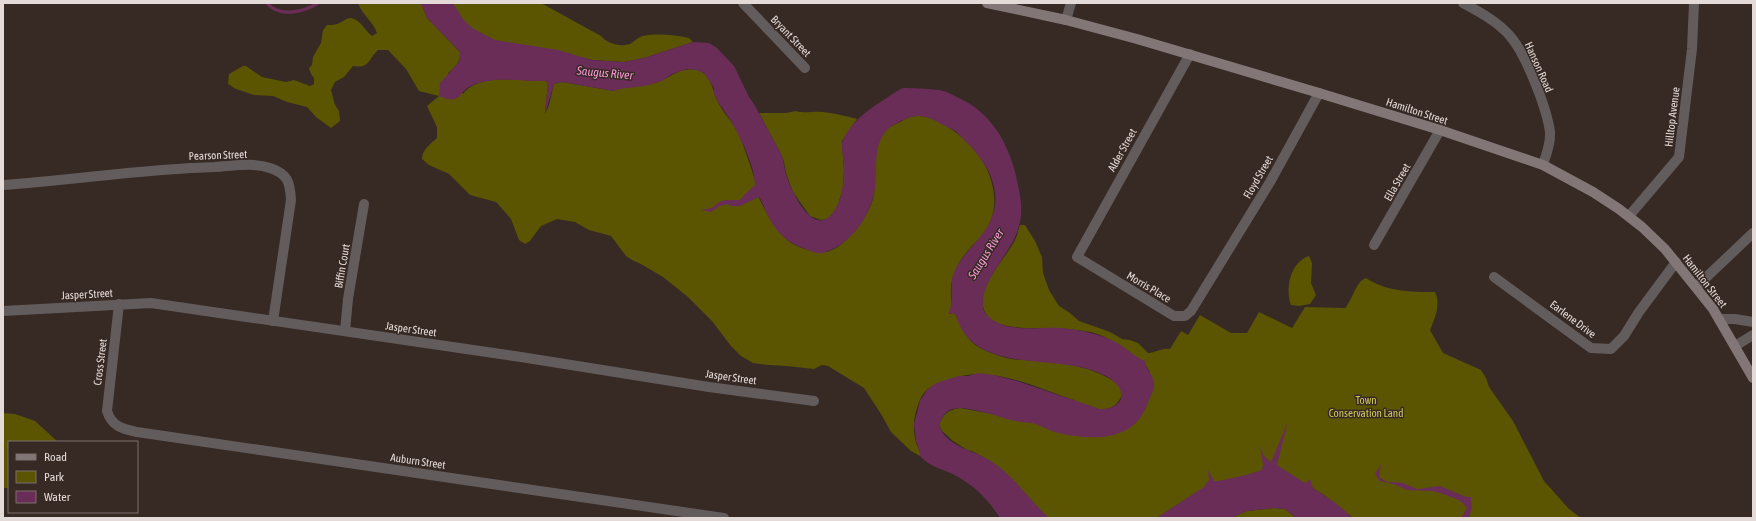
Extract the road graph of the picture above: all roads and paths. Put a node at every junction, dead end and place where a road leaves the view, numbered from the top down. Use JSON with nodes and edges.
{"nodes":[{"id":1,"x":743,"y":3,"type":"edge"},
{"id":2,"x":987,"y":3,"type":"edge"},
{"id":3,"x":1071,"y":3,"type":"edge"},
{"id":4,"x":1463,"y":3,"type":"edge"},
{"id":5,"x":1694,"y":3,"type":"edge"},
{"id":6,"x":1066,"y":20,"type":"junction"},
{"id":7,"x":1190,"y":54,"type":"junction"},
{"id":8,"x":805,"y":68,"type":"dead end"},
{"id":9,"x":1319,"y":93,"type":"junction"},
{"id":10,"x":1440,"y":130,"type":"junction"},
{"id":11,"x":1543,"y":165,"type":"junction"},
{"id":12,"x":3,"y":185,"type":"edge"},
{"id":13,"x":364,"y":204,"type":"dead end"},
{"id":14,"x":1629,"y":216,"type":"junction"},
{"id":15,"x":1753,"y":233,"type":"edge"},
{"id":16,"x":1374,"y":245,"type":"dead end"},
{"id":17,"x":1077,"y":257,"type":"joint"},
{"id":18,"x":1676,"y":262,"type":"junction"},
{"id":19,"x":1214,"y":273,"type":"joint"},
{"id":20,"x":1494,"y":277,"type":"dead end"},
{"id":21,"x":1696,"y":287,"type":"junction"},
{"id":22,"x":119,"y":304,"type":"junction"},
{"id":23,"x":3,"y":311,"type":"edge"},
{"id":24,"x":1719,"y":319,"type":"junction"},
{"id":25,"x":273,"y":321,"type":"junction"},
{"id":26,"x":1753,"y":322,"type":"edge"},
{"id":27,"x":345,"y":332,"type":"junction"},
{"id":28,"x":1753,"y":335,"type":"edge"},
{"id":29,"x":1735,"y":346,"type":"junction"},
{"id":30,"x":1753,"y":378,"type":"edge"},
{"id":31,"x":814,"y":401,"type":"dead end"},
{"id":32,"x":112,"y":422,"type":"joint"},
{"id":33,"x":724,"y":518,"type":"edge"}],
"edges":[{"from":1,"to":8,"type":"street","name":"Bryant Street"},
{"from":2,"to":6,"type":"main road","name":"Hamilton Street"},
{"from":3,"to":6,"type":"street"},
{"from":4,"to":11,"type":"street","name":"Hanson Road"},
{"from":5,"to":14,"type":"street","name":"Hilltop Avenue"},
{"from":6,"to":7,"type":"main road","name":"Hamilton Street"},
{"from":7,"to":9,"type":"main road","name":"Hamilton Street"},
{"from":7,"to":17,"type":"street","name":"Alder Street"},
{"from":9,"to":10,"type":"main road","name":"Hamilton Street"},
{"from":9,"to":19,"type":"street","name":"Floyd Street"},
{"from":10,"to":11,"type":"main road","name":"Hamilton Street"},
{"from":10,"to":16,"type":"street","name":"Ella Street"},
{"from":11,"to":14,"type":"main road","name":"Hamilton Street"},
{"from":12,"to":25,"type":"street","name":"Pearson Street"},
{"from":13,"to":27,"type":"street","name":"Biffin Court"},
{"from":14,"to":18,"type":"main road","name":"Hamilton Street"},
{"from":15,"to":21,"type":"street"},
{"from":17,"to":19,"type":"street","name":"Morris Place"},
{"from":18,"to":20,"type":"street","name":"Earlene Drive"},
{"from":18,"to":21,"type":"main road","name":"Hamilton Street"},
{"from":21,"to":24,"type":"main road","name":"Hamilton Street"},
{"from":22,"to":23,"type":"street","name":"Jasper Street"},
{"from":22,"to":25,"type":"street","name":"Jasper Street"},
{"from":22,"to":32,"type":"street","name":"Cross Street"},
{"from":24,"to":26,"type":"street"},
{"from":24,"to":29,"type":"main road","name":"Hamilton Street"},
{"from":25,"to":27,"type":"street","name":"Jasper Street"},
{"from":27,"to":31,"type":"street","name":"Jasper Street"},
{"from":28,"to":29,"type":"street"},
{"from":29,"to":30,"type":"main road","name":"Hamilton Street"},
{"from":32,"to":33,"type":"street","name":"Auburn Street"}]}
